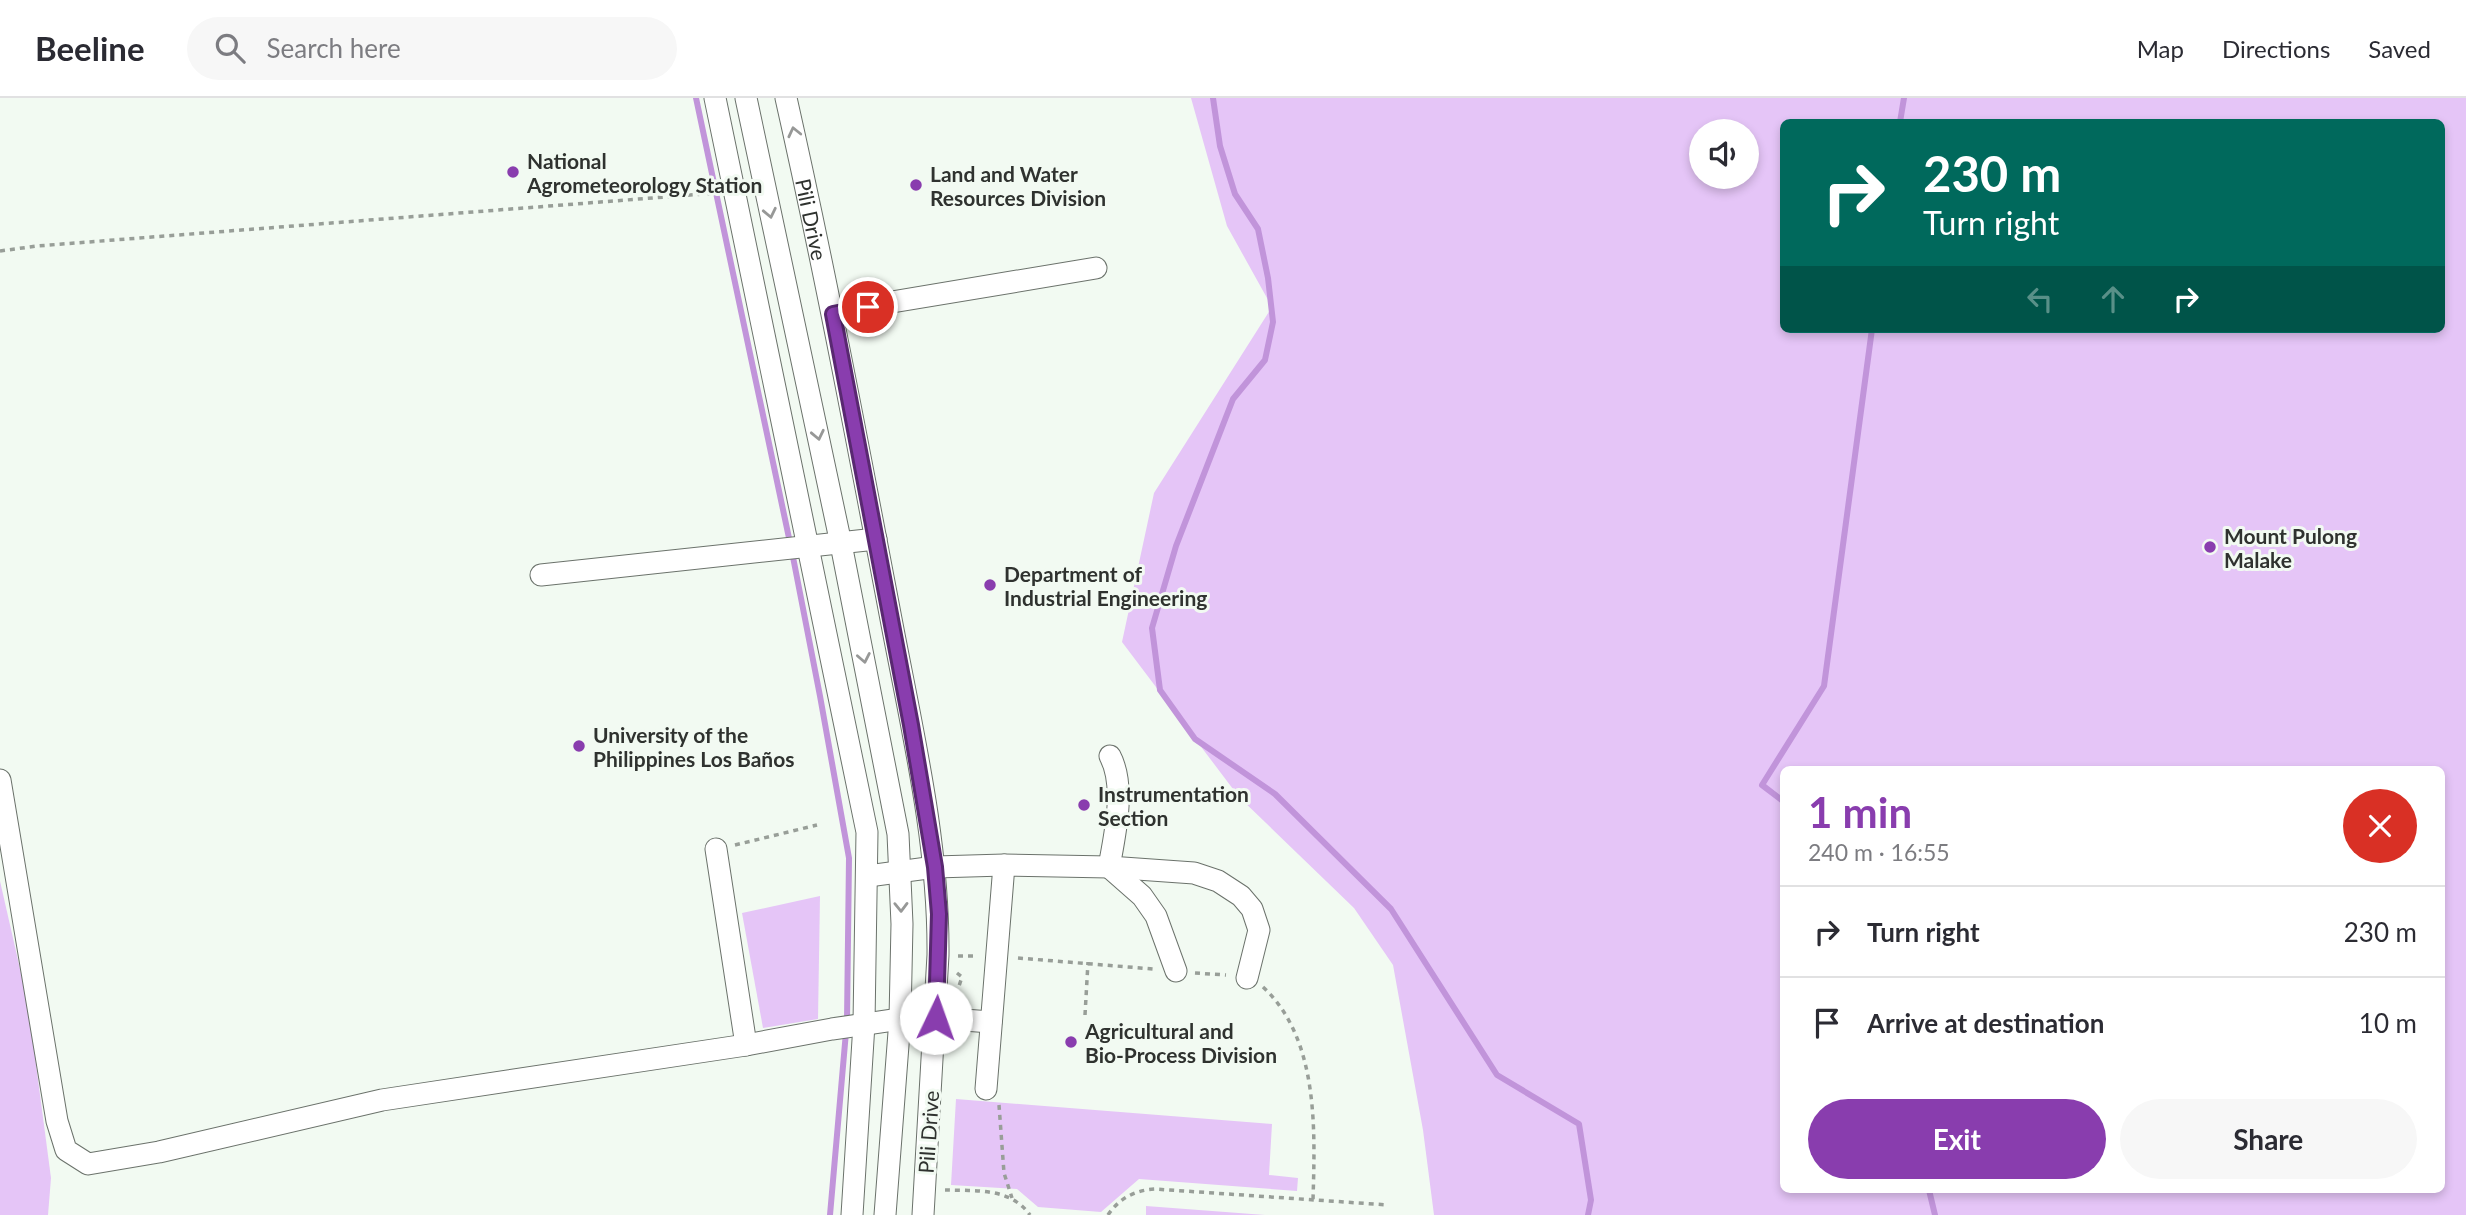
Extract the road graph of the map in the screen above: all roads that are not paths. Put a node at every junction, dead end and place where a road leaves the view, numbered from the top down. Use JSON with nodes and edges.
{"nodes":[{"id":1,"x":715,"y":98,"type":"edge"},
{"id":2,"x":746,"y":98,"type":"edge"},
{"id":3,"x":786,"y":98,"type":"edge"},
{"id":4,"x":1096,"y":268,"type":"dead end"},
{"id":5,"x":833,"y":314,"type":"junction"},
{"id":6,"x":876,"y":539,"type":"junction"},
{"id":7,"x":841,"y":544,"type":"junction"},
{"id":8,"x":795,"y":550,"type":"junction"},
{"id":9,"x":541,"y":575,"type":"dead end"},
{"id":10,"x":871,"y":694,"type":"junction"},
{"id":11,"x":840,"y":698,"type":"junction"},
{"id":12,"x":1110,"y":756,"type":"dead end"},
{"id":13,"x":0,"y":780,"type":"edge"},
{"id":14,"x":716,"y":849,"type":"road end"},
{"id":15,"x":1004,"y":864,"type":"junction"},
{"id":16,"x":935,"y":867,"type":"junction"},
{"id":17,"x":1109,"y":867,"type":"junction"},
{"id":18,"x":901,"y":872,"type":"junction"},
{"id":19,"x":868,"y":876,"type":"junction"},
{"id":20,"x":1177,"y":971,"type":"road end"},
{"id":21,"x":1247,"y":978,"type":"road end"},
{"id":22,"x":936,"y":1018,"type":"junction"},
{"id":23,"x":900,"y":1019,"type":"junction"},
{"id":24,"x":991,"y":1022,"type":"junction"},
{"id":25,"x":864,"y":1024,"type":"junction"},
{"id":26,"x":746,"y":1045,"type":"junction"},
{"id":27,"x":986,"y":1083,"type":"road end"},
{"id":28,"x":852,"y":1215,"type":"edge"},
{"id":29,"x":885,"y":1215,"type":"edge"},
{"id":30,"x":923,"y":1215,"type":"edge"}],
"edges":[{"from":1,"to":8,"type":"street"},
{"from":2,"to":7,"type":"street","one_way":true},
{"from":5,"to":3,"type":"street","name":"Pili Drive","one_way":true},
{"from":4,"to":5,"type":"street"},
{"from":5,"to":6,"type":"street","name":"Pili Drive"},
{"from":6,"to":7,"type":"street"},
{"from":6,"to":16,"type":"street","name":"Pili Drive"},
{"from":7,"to":8,"type":"street"},
{"from":7,"to":10,"type":"street","one_way":true},
{"from":8,"to":9,"type":"street"},
{"from":8,"to":11,"type":"street"},
{"from":10,"to":11,"type":"street"},
{"from":10,"to":18,"type":"street"},
{"from":11,"to":19,"type":"street"},
{"from":12,"to":17,"type":"street"},
{"from":13,"to":26,"type":"street"},
{"from":14,"to":26,"type":"street"},
{"from":15,"to":16,"type":"street"},
{"from":15,"to":17,"type":"street"},
{"from":15,"to":24,"type":"street"},
{"from":16,"to":18,"type":"street"},
{"from":16,"to":22,"type":"street","name":"Pili Drive"},
{"from":17,"to":20,"type":"street"},
{"from":17,"to":21,"type":"street"},
{"from":18,"to":19,"type":"street"},
{"from":18,"to":23,"type":"street","one_way":true},
{"from":19,"to":25,"type":"street"},
{"from":22,"to":23,"type":"street"},
{"from":22,"to":24,"type":"street"},
{"from":22,"to":30,"type":"street","name":"Pili Drive"},
{"from":23,"to":25,"type":"street"},
{"from":23,"to":29,"type":"street"},
{"from":24,"to":27,"type":"street"},
{"from":25,"to":26,"type":"street"},
{"from":25,"to":28,"type":"street"}]}
